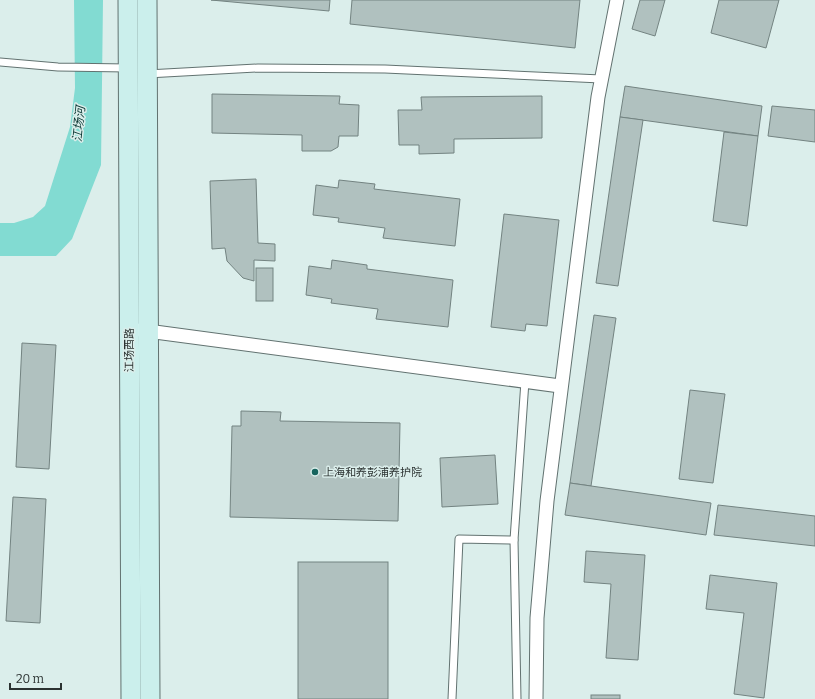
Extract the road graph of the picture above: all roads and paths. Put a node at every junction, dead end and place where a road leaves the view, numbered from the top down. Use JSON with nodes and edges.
{"nodes":[{"id":1,"x":128,"y":0,"type":"edge"},
{"id":2,"x":147,"y":0,"type":"edge"},
{"id":3,"x":617,"y":0,"type":"edge"},
{"id":4,"x":0,"y":62,"type":"edge"},
{"id":5,"x":128,"y":68,"type":"junction"},
{"id":6,"x":147,"y":74,"type":"junction"},
{"id":7,"x":601,"y":78,"type":"junction"},
{"id":8,"x":128,"y":328,"type":"junction"},
{"id":9,"x":147,"y":330,"type":"junction"},
{"id":10,"x":526,"y":381,"type":"junction"},
{"id":11,"x":560,"y":386,"type":"junction"},
{"id":12,"x":514,"y":540,"type":"junction"},
{"id":13,"x":131,"y":699,"type":"edge"},
{"id":14,"x":150,"y":699,"type":"edge"},
{"id":15,"x":452,"y":699,"type":"edge"},
{"id":16,"x":517,"y":699,"type":"edge"},
{"id":17,"x":536,"y":699,"type":"edge"}],
"edges":[{"from":1,"to":5,"type":"main road","name":"江场西路"},
{"from":2,"to":6,"type":"main road","name":"江场西路"},
{"from":3,"to":7,"type":"street"},
{"from":4,"to":5,"type":"lane"},
{"from":5,"to":8,"type":"main road","name":"江场西路"},
{"from":6,"to":7,"type":"lane"},
{"from":6,"to":9,"type":"main road","name":"江场西路"},
{"from":7,"to":11,"type":"street"},
{"from":8,"to":9,"type":"street"},
{"from":8,"to":13,"type":"main road","name":"江场西路"},
{"from":9,"to":10,"type":"street"},
{"from":9,"to":14,"type":"main road","name":"江场西路"},
{"from":10,"to":11,"type":"street"},
{"from":10,"to":12,"type":"lane"},
{"from":11,"to":17,"type":"street"},
{"from":12,"to":15,"type":"lane"},
{"from":12,"to":16,"type":"lane"}]}
